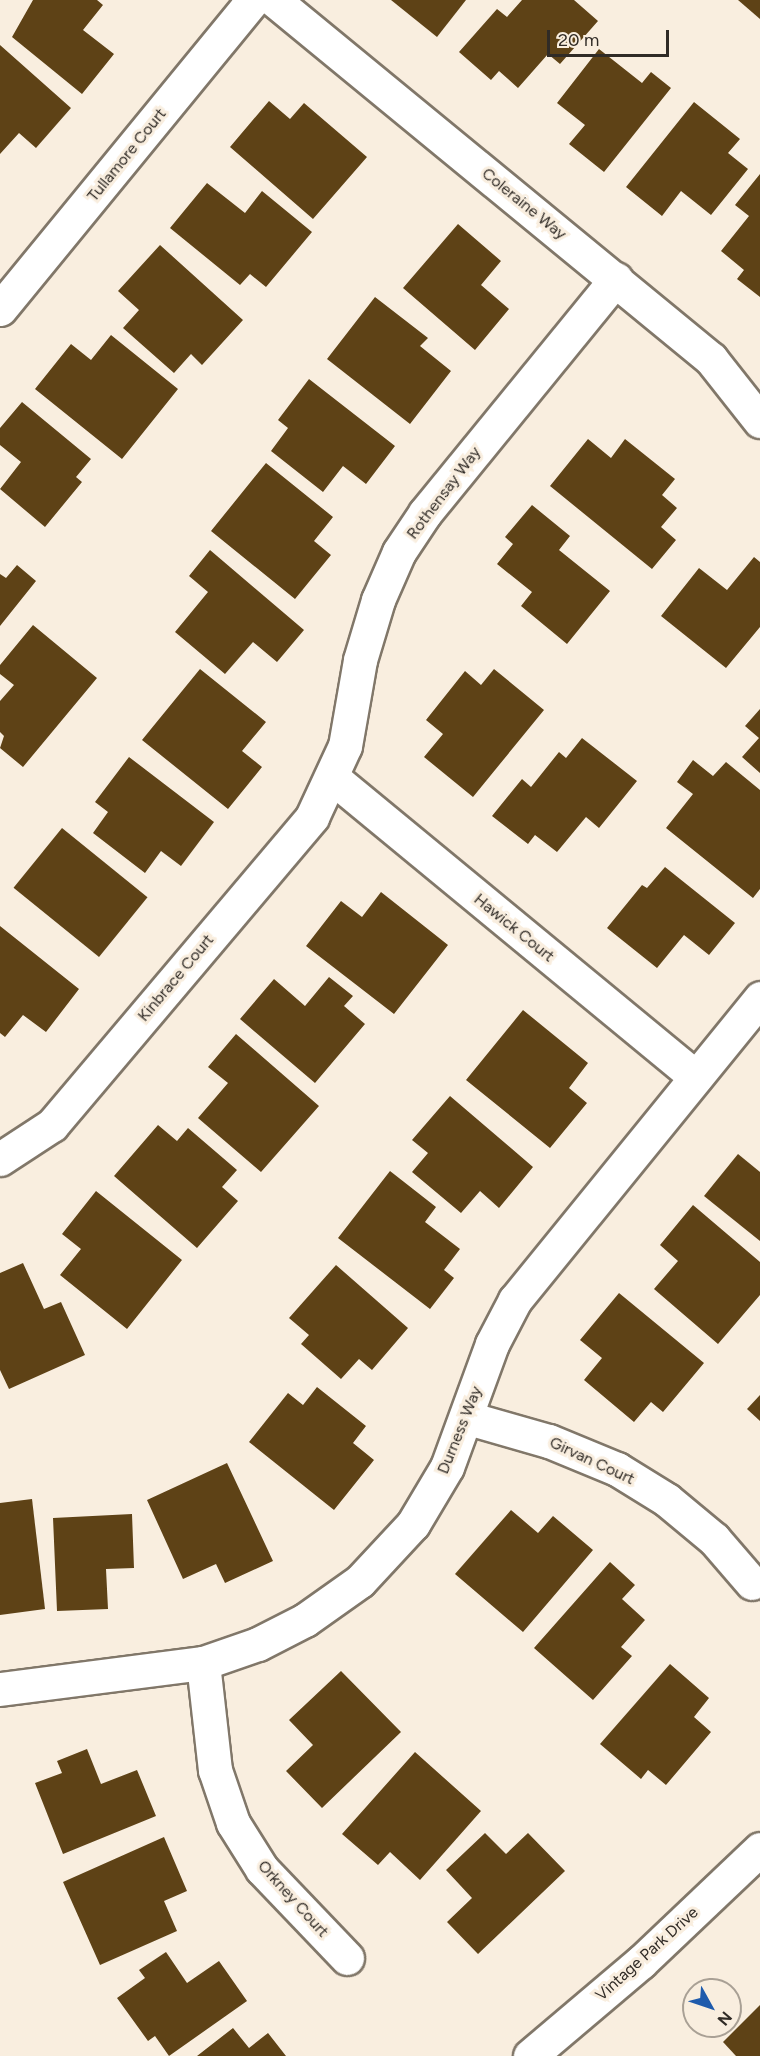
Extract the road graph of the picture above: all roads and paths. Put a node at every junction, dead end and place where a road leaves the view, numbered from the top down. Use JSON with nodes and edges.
{"nodes":[{"id":1,"x":253,"y":0,"type":"edge"},
{"id":2,"x":274,"y":0,"type":"edge"},
{"id":3,"x":616,"y":279,"type":"junction"},
{"id":4,"x":0,"y":309,"type":"edge"},
{"id":5,"x":760,"y":421,"type":"edge"},
{"id":6,"x":333,"y":778,"type":"junction"},
{"id":7,"x":760,"y":998,"type":"edge"},
{"id":8,"x":696,"y":1077,"type":"junction"},
{"id":9,"x":0,"y":1159,"type":"edge"},
{"id":10,"x":468,"y":1418,"type":"junction"},
{"id":11,"x":752,"y":1583,"type":"dead end"},
{"id":12,"x":203,"y":1663,"type":"junction"},
{"id":13,"x":0,"y":1689,"type":"edge"},
{"id":14,"x":760,"y":1849,"type":"edge"},
{"id":15,"x":347,"y":1958,"type":"dead end"},
{"id":16,"x":530,"y":2056,"type":"edge"}],
"edges":[{"from":1,"to":4,"type":"street","name":"Tullamore Court"},
{"from":2,"to":3,"type":"street","name":"Coleraine Way"},
{"from":3,"to":5,"type":"street","name":"Coleraine Way"},
{"from":3,"to":6,"type":"street","name":"Rothensay Way"},
{"from":6,"to":8,"type":"street","name":"Hawick Court"},
{"from":6,"to":9,"type":"street","name":"Kinbrace Court"},
{"from":7,"to":8,"type":"street","name":"Durness Way"},
{"from":8,"to":10,"type":"street","name":"Durness Way"},
{"from":10,"to":11,"type":"street","name":"Girvan Court"},
{"from":10,"to":12,"type":"street","name":"Durness Way"},
{"from":12,"to":13,"type":"street","name":"Durness Way"},
{"from":12,"to":15,"type":"street","name":"Orkney Court"},
{"from":14,"to":16,"type":"street","name":"Vintage Park Drive"}]}
